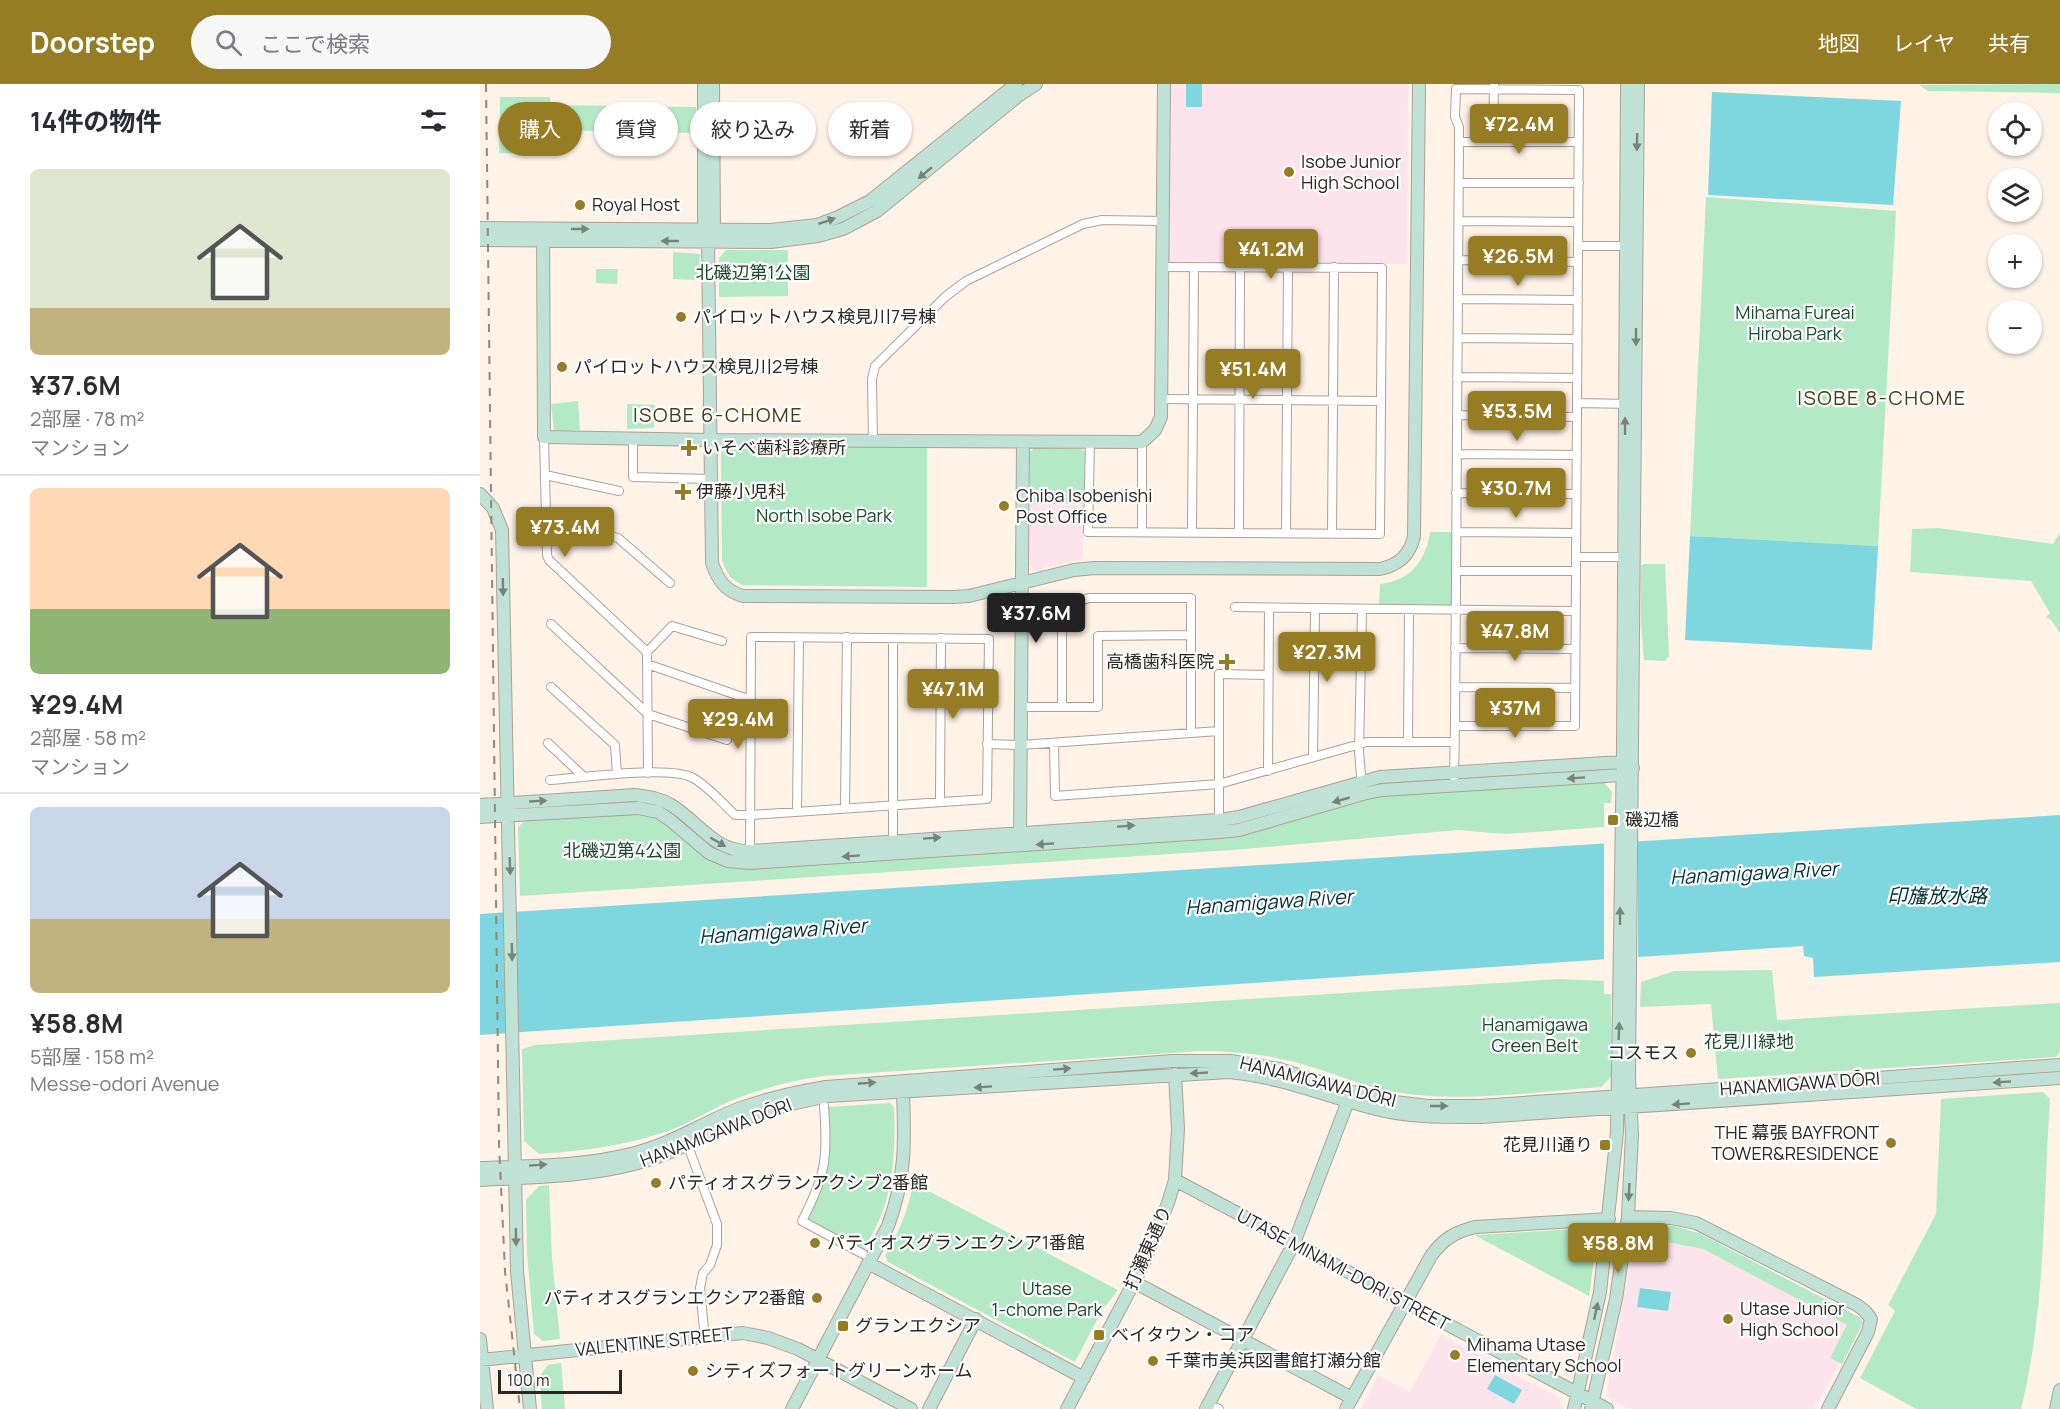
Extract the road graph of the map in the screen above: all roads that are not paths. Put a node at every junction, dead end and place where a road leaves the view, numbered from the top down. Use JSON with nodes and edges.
{"nodes":[{"id":1,"x":704,"y":84,"type":"edge"},
{"id":2,"x":713,"y":84,"type":"edge"},
{"id":3,"x":1016,"y":84,"type":"edge"},
{"id":4,"x":1036,"y":84,"type":"edge"},
{"id":5,"x":1164,"y":84,"type":"edge"},
{"id":6,"x":1419,"y":84,"type":"edge"},
{"id":7,"x":1627,"y":84,"type":"edge"},
{"id":8,"x":1638,"y":84,"type":"edge"},
{"id":9,"x":1494,"y":87,"type":"edge"},
{"id":10,"x":1460,"y":142,"type":"junction"},
{"id":11,"x":1493,"y":142,"type":"junction"},
{"id":12,"x":1579,"y":142,"type":"junction"},
{"id":13,"x":1459,"y":183,"type":"junction"},
{"id":14,"x":1579,"y":183,"type":"junction"},
{"id":15,"x":1163,"y":220,"type":"junction"},
{"id":16,"x":1459,"y":221,"type":"junction"},
{"id":17,"x":1578,"y":222,"type":"junction"},
{"id":18,"x":480,"y":228,"type":"edge"},
{"id":19,"x":709,"y":233,"type":"junction"},
{"id":20,"x":543,"y":235,"type":"junction"},
{"id":21,"x":480,"y":240,"type":"edge"},
{"id":22,"x":1578,"y":246,"type":"junction"},
{"id":23,"x":1631,"y":246,"type":"junction"},
{"id":24,"x":1459,"y":260,"type":"junction"},
{"id":25,"x":1578,"y":262,"type":"junction"},
{"id":26,"x":1162,"y":267,"type":"junction"},
{"id":27,"x":1240,"y":267,"type":"junction"},
{"id":28,"x":1288,"y":267,"type":"junction"},
{"id":29,"x":1334,"y":267,"type":"junction"},
{"id":30,"x":1194,"y":268,"type":"junction"},
{"id":31,"x":1458,"y":299,"type":"junction"},
{"id":32,"x":1578,"y":300,"type":"junction"},
{"id":33,"x":1458,"y":338,"type":"junction"},
{"id":34,"x":1578,"y":339,"type":"junction"},
{"id":35,"x":1457,"y":377,"type":"junction"},
{"id":36,"x":1577,"y":378,"type":"junction"},
{"id":37,"x":1162,"y":399,"type":"junction"},
{"id":38,"x":1193,"y":399,"type":"junction"},
{"id":39,"x":1239,"y":400,"type":"junction"},
{"id":40,"x":1287,"y":400,"type":"junction"},
{"id":41,"x":1333,"y":400,"type":"junction"},
{"id":42,"x":1381,"y":401,"type":"junction"},
{"id":43,"x":1577,"y":403,"type":"junction"},
{"id":44,"x":1630,"y":404,"type":"junction"},
{"id":45,"x":1457,"y":415,"type":"junction"},
{"id":46,"x":1577,"y":417,"type":"junction"},
{"id":47,"x":544,"y":437,"type":"junction"},
{"id":48,"x":633,"y":439,"type":"junction"},
{"id":49,"x":711,"y":440,"type":"junction"},
{"id":50,"x":873,"y":441,"type":"junction"},
{"id":51,"x":1023,"y":442,"type":"junction"},
{"id":52,"x":1090,"y":442,"type":"junction"},
{"id":53,"x":1142,"y":442,"type":"junction"},
{"id":54,"x":1457,"y":454,"type":"junction"},
{"id":55,"x":1577,"y":455,"type":"junction"},
{"id":56,"x":545,"y":476,"type":"junction"},
{"id":57,"x":711,"y":479,"type":"junction"},
{"id":58,"x":619,"y":491,"type":"dead end"},
{"id":59,"x":1456,"y":493,"type":"junction"},
{"id":60,"x":480,"y":494,"type":"edge"},
{"id":61,"x":1576,"y":494,"type":"junction"},
{"id":62,"x":546,"y":521,"type":"junction"},
{"id":63,"x":1142,"y":532,"type":"junction"},
{"id":64,"x":1192,"y":532,"type":"junction"},
{"id":65,"x":1456,"y":532,"type":"junction"},
{"id":66,"x":1239,"y":533,"type":"junction"},
{"id":67,"x":1286,"y":533,"type":"junction"},
{"id":68,"x":1576,"y":533,"type":"junction"},
{"id":69,"x":1332,"y":534,"type":"junction"},
{"id":70,"x":1576,"y":557,"type":"junction"},
{"id":71,"x":1629,"y":557,"type":"junction"},
{"id":72,"x":1456,"y":571,"type":"junction"},
{"id":73,"x":1576,"y":572,"type":"junction"},
{"id":74,"x":670,"y":583,"type":"dead end"},
{"id":75,"x":1022,"y":584,"type":"junction"},
{"id":76,"x":1235,"y":607,"type":"dead end"},
{"id":77,"x":1269,"y":608,"type":"junction"},
{"id":78,"x":1315,"y":609,"type":"junction"},
{"id":79,"x":1362,"y":610,"type":"junction"},
{"id":80,"x":1409,"y":610,"type":"junction"},
{"id":81,"x":1456,"y":610,"type":"junction"},
{"id":82,"x":1575,"y":611,"type":"junction"},
{"id":83,"x":551,"y":624,"type":"dead end"},
{"id":84,"x":1191,"y":634,"type":"junction"},
{"id":85,"x":847,"y":637,"type":"junction"},
{"id":86,"x":799,"y":638,"type":"junction"},
{"id":87,"x":893,"y":638,"type":"junction"},
{"id":88,"x":941,"y":638,"type":"junction"},
{"id":89,"x":722,"y":641,"type":"dead end"},
{"id":90,"x":1455,"y":648,"type":"junction"},
{"id":91,"x":1575,"y":649,"type":"junction"},
{"id":92,"x":647,"y":652,"type":"junction"},
{"id":93,"x":647,"y":664,"type":"junction"},
{"id":94,"x":1268,"y":675,"type":"junction"},
{"id":95,"x":551,"y":687,"type":"dead end"},
{"id":96,"x":1455,"y":687,"type":"junction"},
{"id":97,"x":1575,"y":688,"type":"junction"},
{"id":98,"x":751,"y":700,"type":"junction"},
{"id":99,"x":1021,"y":707,"type":"junction"},
{"id":100,"x":1062,"y":708,"type":"junction"},
{"id":101,"x":648,"y":714,"type":"junction"},
{"id":102,"x":1455,"y":726,"type":"junction"},
{"id":103,"x":1219,"y":731,"type":"junction"},
{"id":104,"x":1191,"y":733,"type":"junction"},
{"id":105,"x":728,"y":740,"type":"dead end"},
{"id":106,"x":1408,"y":742,"type":"junction"},
{"id":107,"x":1455,"y":742,"type":"junction"},
{"id":108,"x":548,"y":743,"type":"dead end"},
{"id":109,"x":1054,"y":743,"type":"junction"},
{"id":110,"x":1360,"y":743,"type":"junction"},
{"id":111,"x":987,"y":744,"type":"junction"},
{"id":112,"x":1020,"y":745,"type":"junction"},
{"id":113,"x":1314,"y":757,"type":"junction"},
{"id":114,"x":1626,"y":769,"type":"junction"},
{"id":115,"x":1268,"y":771,"type":"junction"},
{"id":116,"x":648,"y":773,"type":"junction"},
{"id":117,"x":617,"y":774,"type":"junction"},
{"id":118,"x":584,"y":777,"type":"junction"},
{"id":119,"x":1454,"y":779,"type":"junction"},
{"id":120,"x":550,"y":780,"type":"dead end"},
{"id":121,"x":1219,"y":784,"type":"junction"},
{"id":122,"x":1362,"y":788,"type":"junction"},
{"id":123,"x":940,"y":802,"type":"junction"},
{"id":124,"x":480,"y":805,"type":"edge"},
{"id":125,"x":892,"y":805,"type":"junction"},
{"id":126,"x":845,"y":808,"type":"junction"},
{"id":127,"x":508,"y":809,"type":"junction"},
{"id":128,"x":797,"y":812,"type":"junction"},
{"id":129,"x":750,"y":815,"type":"junction"},
{"id":130,"x":480,"y":817,"type":"edge"},
{"id":131,"x":1220,"y":826,"type":"junction"},
{"id":132,"x":1020,"y":832,"type":"junction"},
{"id":133,"x":893,"y":840,"type":"junction"},
{"id":134,"x":1020,"y":846,"type":"junction"},
{"id":135,"x":894,"y":854,"type":"junction"},
{"id":136,"x":750,"y":857,"type":"junction"},
{"id":137,"x":1626,"y":975,"type":"junction"},
{"id":138,"x":2060,"y":1065,"type":"edge"},
{"id":139,"x":1175,"y":1074,"type":"junction"},
{"id":140,"x":2060,"y":1078,"type":"edge"},
{"id":141,"x":903,"y":1092,"type":"junction"},
{"id":142,"x":1348,"y":1101,"type":"junction"},
{"id":143,"x":1617,"y":1102,"type":"junction"},
{"id":144,"x":1630,"y":1102,"type":"junction"},
{"id":145,"x":824,"y":1106,"type":"dead end"},
{"id":146,"x":688,"y":1146,"type":"junction"},
{"id":147,"x":480,"y":1168,"type":"edge"},
{"id":148,"x":515,"y":1172,"type":"junction"},
{"id":149,"x":480,"y":1180,"type":"edge"},
{"id":150,"x":1175,"y":1180,"type":"junction"},
{"id":151,"x":1628,"y":1217,"type":"junction"},
{"id":152,"x":1609,"y":1219,"type":"junction"},
{"id":153,"x":1294,"y":1243,"type":"junction"},
{"id":154,"x":866,"y":1259,"type":"junction"},
{"id":155,"x":1134,"y":1282,"type":"junction"},
{"id":156,"x":1404,"y":1302,"type":"junction"},
{"id":157,"x":976,"y":1319,"type":"junction"},
{"id":158,"x":704,"y":1329,"type":"dead end"},
{"id":159,"x":480,"y":1339,"type":"edge"},
{"id":160,"x":1242,"y":1340,"type":"junction"},
{"id":161,"x":525,"y":1356,"type":"junction"},
{"id":162,"x":481,"y":1359,"type":"edge"},
{"id":163,"x":818,"y":1360,"type":"junction"},
{"id":164,"x":1083,"y":1378,"type":"junction"},
{"id":165,"x":2060,"y":1390,"type":"edge"},
{"id":166,"x":1579,"y":1394,"type":"junction"},
{"id":167,"x":1349,"y":1403,"type":"edge"},
{"id":168,"x":1592,"y":1406,"type":"edge"},
{"id":169,"x":488,"y":1409,"type":"edge"},
{"id":170,"x":530,"y":1409,"type":"edge"},
{"id":171,"x":792,"y":1409,"type":"edge"},
{"id":172,"x":911,"y":1409,"type":"edge"},
{"id":173,"x":928,"y":1409,"type":"edge"},
{"id":174,"x":1067,"y":1409,"type":"edge"},
{"id":175,"x":1214,"y":1409,"type":"edge"},
{"id":176,"x":1574,"y":1409,"type":"edge"},
{"id":177,"x":1607,"y":1409,"type":"edge"},
{"id":178,"x":1828,"y":1409,"type":"edge"},
{"id":179,"x":2056,"y":1409,"type":"edge"}],
"edges":[{"from":1,"to":19,"type":"street"},
{"from":2,"to":19,"type":"street"},
{"from":19,"to":3,"type":"street","one_way":true},
{"from":4,"to":19,"type":"street","one_way":true},
{"from":5,"to":15,"type":"street"},
{"from":6,"to":75,"type":"street"},
{"from":7,"to":23,"type":"street"},
{"from":8,"to":23,"type":"street","one_way":true},
{"from":9,"to":10,"type":"street"},
{"from":9,"to":11,"type":"street"},
{"from":9,"to":12,"type":"street"},
{"from":10,"to":11,"type":"street"},
{"from":10,"to":13,"type":"street"},
{"from":11,"to":12,"type":"street"},
{"from":12,"to":14,"type":"street"},
{"from":13,"to":14,"type":"street"},
{"from":13,"to":16,"type":"street"},
{"from":14,"to":17,"type":"street"},
{"from":15,"to":26,"type":"street"},
{"from":15,"to":50,"type":"street"},
{"from":16,"to":17,"type":"street"},
{"from":16,"to":24,"type":"street"},
{"from":17,"to":22,"type":"street"},
{"from":18,"to":20,"type":"street"},
{"from":19,"to":20,"type":"street"},
{"from":19,"to":49,"type":"street"},
{"from":20,"to":21,"type":"street"},
{"from":20,"to":47,"type":"street"},
{"from":22,"to":23,"type":"street"},
{"from":22,"to":25,"type":"street"},
{"from":23,"to":44,"type":"street"},
{"from":24,"to":25,"type":"street"},
{"from":24,"to":31,"type":"street"},
{"from":25,"to":32,"type":"street"},
{"from":26,"to":30,"type":"street"},
{"from":26,"to":37,"type":"street"},
{"from":27,"to":28,"type":"street"},
{"from":27,"to":30,"type":"street"},
{"from":27,"to":39,"type":"street"},
{"from":28,"to":29,"type":"street"},
{"from":28,"to":40,"type":"street"},
{"from":29,"to":41,"type":"street"},
{"from":29,"to":42,"type":"street"},
{"from":30,"to":38,"type":"street"},
{"from":31,"to":32,"type":"street"},
{"from":31,"to":33,"type":"street"},
{"from":32,"to":34,"type":"street"},
{"from":33,"to":34,"type":"street"},
{"from":33,"to":35,"type":"street"},
{"from":34,"to":36,"type":"street"},
{"from":35,"to":36,"type":"street"},
{"from":35,"to":45,"type":"street"},
{"from":36,"to":43,"type":"street"},
{"from":37,"to":38,"type":"street"},
{"from":37,"to":53,"type":"street"},
{"from":38,"to":39,"type":"street"},
{"from":38,"to":64,"type":"street"},
{"from":39,"to":40,"type":"street"},
{"from":39,"to":66,"type":"street"},
{"from":40,"to":41,"type":"street"},
{"from":40,"to":67,"type":"street"},
{"from":41,"to":42,"type":"street"},
{"from":41,"to":69,"type":"street"},
{"from":42,"to":69,"type":"street"},
{"from":43,"to":44,"type":"street"},
{"from":43,"to":46,"type":"street"},
{"from":44,"to":71,"type":"street"},
{"from":45,"to":46,"type":"street"},
{"from":45,"to":54,"type":"street"},
{"from":46,"to":55,"type":"street"},
{"from":47,"to":48,"type":"street"},
{"from":47,"to":56,"type":"street"},
{"from":48,"to":49,"type":"street"},
{"from":48,"to":57,"type":"street"},
{"from":49,"to":50,"type":"street"},
{"from":49,"to":57,"type":"street"},
{"from":50,"to":51,"type":"street"},
{"from":51,"to":52,"type":"street"},
{"from":51,"to":75,"type":"street"},
{"from":52,"to":53,"type":"street"},
{"from":52,"to":63,"type":"street"},
{"from":53,"to":63,"type":"street"},
{"from":54,"to":55,"type":"street"},
{"from":54,"to":59,"type":"street"},
{"from":55,"to":61,"type":"street"},
{"from":56,"to":58,"type":"street"},
{"from":56,"to":62,"type":"street"},
{"from":57,"to":75,"type":"street"},
{"from":59,"to":61,"type":"street"},
{"from":59,"to":65,"type":"street"},
{"from":60,"to":127,"type":"street","one_way":true},
{"from":61,"to":68,"type":"street"},
{"from":62,"to":74,"type":"street"},
{"from":62,"to":92,"type":"street"},
{"from":63,"to":64,"type":"street"},
{"from":64,"to":66,"type":"street"},
{"from":65,"to":68,"type":"street"},
{"from":65,"to":72,"type":"street"},
{"from":66,"to":67,"type":"street"},
{"from":67,"to":69,"type":"street"},
{"from":68,"to":70,"type":"street"},
{"from":70,"to":71,"type":"street"},
{"from":70,"to":73,"type":"street"},
{"from":71,"to":114,"type":"street"},
{"from":72,"to":73,"type":"street"},
{"from":72,"to":81,"type":"street"},
{"from":73,"to":82,"type":"street"},
{"from":75,"to":99,"type":"street"},
{"from":76,"to":77,"type":"street"},
{"from":77,"to":78,"type":"street"},
{"from":77,"to":94,"type":"street"},
{"from":78,"to":79,"type":"street"},
{"from":78,"to":113,"type":"street"},
{"from":79,"to":80,"type":"street"},
{"from":79,"to":110,"type":"street"},
{"from":80,"to":81,"type":"street"},
{"from":80,"to":106,"type":"street"},
{"from":81,"to":82,"type":"street"},
{"from":81,"to":90,"type":"street"},
{"from":82,"to":91,"type":"street"},
{"from":83,"to":101,"type":"street"},
{"from":84,"to":100,"type":"street"},
{"from":84,"to":100,"type":"street"},
{"from":84,"to":104,"type":"street"},
{"from":85,"to":86,"type":"street"},
{"from":85,"to":87,"type":"street"},
{"from":85,"to":126,"type":"street"},
{"from":86,"to":98,"type":"street"},
{"from":86,"to":128,"type":"street"},
{"from":87,"to":88,"type":"street"},
{"from":87,"to":125,"type":"street"},
{"from":88,"to":111,"type":"street"},
{"from":88,"to":123,"type":"street"},
{"from":89,"to":92,"type":"street"},
{"from":90,"to":91,"type":"street"},
{"from":90,"to":96,"type":"street"},
{"from":91,"to":97,"type":"street"},
{"from":92,"to":93,"type":"street"},
{"from":93,"to":98,"type":"street"},
{"from":93,"to":101,"type":"street"},
{"from":94,"to":103,"type":"street"},
{"from":94,"to":115,"type":"street"},
{"from":95,"to":117,"type":"street"},
{"from":96,"to":97,"type":"street"},
{"from":96,"to":102,"type":"street"},
{"from":97,"to":102,"type":"street"},
{"from":98,"to":129,"type":"street"},
{"from":99,"to":100,"type":"street"},
{"from":99,"to":112,"type":"street"},
{"from":101,"to":105,"type":"street"},
{"from":101,"to":116,"type":"street"},
{"from":102,"to":107,"type":"street"},
{"from":103,"to":104,"type":"street"},
{"from":103,"to":121,"type":"street"},
{"from":104,"to":109,"type":"street"},
{"from":106,"to":107,"type":"street"},
{"from":106,"to":110,"type":"street"},
{"from":107,"to":119,"type":"street"},
{"from":108,"to":118,"type":"street"},
{"from":109,"to":112,"type":"street"},
{"from":109,"to":121,"type":"street"},
{"from":110,"to":113,"type":"street"},
{"from":110,"to":122,"type":"street"},
{"from":111,"to":112,"type":"street"},
{"from":111,"to":123,"type":"street"},
{"from":112,"to":132,"type":"street"},
{"from":113,"to":115,"type":"street"},
{"from":114,"to":119,"type":"street"},
{"from":114,"to":137,"type":"street"},
{"from":115,"to":121,"type":"street"},
{"from":116,"to":117,"type":"street"},
{"from":116,"to":129,"type":"street"},
{"from":117,"to":118,"type":"street"},
{"from":118,"to":120,"type":"street"},
{"from":119,"to":122,"type":"street"},
{"from":121,"to":131,"type":"street"},
{"from":122,"to":131,"type":"street"},
{"from":123,"to":125,"type":"street"},
{"from":124,"to":127,"type":"street"},
{"from":125,"to":126,"type":"street"},
{"from":125,"to":133,"type":"street"},
{"from":126,"to":128,"type":"street"},
{"from":127,"to":130,"type":"street"},
{"from":127,"to":136,"type":"street"},
{"from":127,"to":148,"type":"street","one_way":true},
{"from":128,"to":129,"type":"street"},
{"from":129,"to":136,"type":"street"},
{"from":132,"to":131,"type":"street","one_way":true},
{"from":131,"to":134,"type":"street","one_way":true},
{"from":133,"to":132,"type":"street","one_way":true},
{"from":132,"to":134,"type":"street"},
{"from":133,"to":135,"type":"street"},
{"from":133,"to":136,"type":"street"},
{"from":134,"to":135,"type":"street"},
{"from":135,"to":136,"type":"street","one_way":true},
{"from":143,"to":137,"type":"street","one_way":true},
{"from":137,"to":144,"type":"street"},
{"from":138,"to":144,"type":"street","name":"HANAMIGAWA DŌRI"},
{"from":139,"to":141,"type":"street","name":"HANAMIGAWA DŌRI","one_way":true},
{"from":142,"to":139,"type":"street","name":"HANAMIGAWA DŌRI","one_way":true},
{"from":139,"to":150,"type":"street","name":"打瀬東通り"},
{"from":140,"to":144,"type":"street","name":"HANAMIGAWA DŌRI","one_way":true},
{"from":141,"to":146,"type":"street","name":"HANAMIGAWA DŌRI"},
{"from":141,"to":154,"type":"street"},
{"from":142,"to":143,"type":"street","name":"HANAMIGAWA DŌRI"},
{"from":142,"to":153,"type":"street"},
{"from":143,"to":144,"type":"street","name":"HANAMIGAWA DŌRI"},
{"from":148,"to":143,"type":"street","name":"HANAMIGAWA DŌRI","one_way":true},
{"from":143,"to":152,"type":"street"},
{"from":144,"to":151,"type":"street","one_way":true},
{"from":145,"to":154,"type":"street"},
{"from":146,"to":148,"type":"street","name":"HANAMIGAWA DŌRI"},
{"from":146,"to":158,"type":"street"},
{"from":147,"to":148,"type":"street","name":"HANAMIGAWA DŌRI"},
{"from":148,"to":149,"type":"street","name":"HANAMIGAWA DŌRI"},
{"from":148,"to":161,"type":"street","one_way":true},
{"from":150,"to":153,"type":"street","name":"UTASE MINAMI-DORI STREET"},
{"from":150,"to":155,"type":"street","name":"打瀬東通り"},
{"from":151,"to":168,"type":"street"},
{"from":151,"to":178,"type":"street"},
{"from":152,"to":156,"type":"street"},
{"from":166,"to":152,"type":"street","one_way":true},
{"from":153,"to":156,"type":"street","name":"UTASE MINAMI-DORI STREET"},
{"from":153,"to":160,"type":"street"},
{"from":154,"to":157,"type":"street"},
{"from":154,"to":163,"type":"street"},
{"from":155,"to":160,"type":"street"},
{"from":155,"to":164,"type":"street","name":"打瀬東通り"},
{"from":156,"to":166,"type":"street","name":"UTASE MINAMI-DORI STREET"},
{"from":156,"to":167,"type":"street"},
{"from":157,"to":164,"type":"street"},
{"from":157,"to":173,"type":"street"},
{"from":159,"to":162,"type":"street"},
{"from":160,"to":167,"type":"street"},
{"from":160,"to":175,"type":"street"},
{"from":161,"to":162,"type":"street","name":"VALENTINE STREET"},
{"from":161,"to":163,"type":"street","name":"VALENTINE STREET"},
{"from":161,"to":170,"type":"street"},
{"from":162,"to":169,"type":"street"},
{"from":163,"to":171,"type":"street"},
{"from":163,"to":172,"type":"street","name":"VALENTINE STREET"},
{"from":164,"to":174,"type":"street","name":"打瀬東通り"},
{"from":165,"to":179,"type":"street"},
{"from":166,"to":168,"type":"street","name":"UTASE MINAMI-DORI STREET"},
{"from":166,"to":176,"type":"street"},
{"from":168,"to":177,"type":"street","name":"UTASE MINAMI-DORI STREET"}]}
